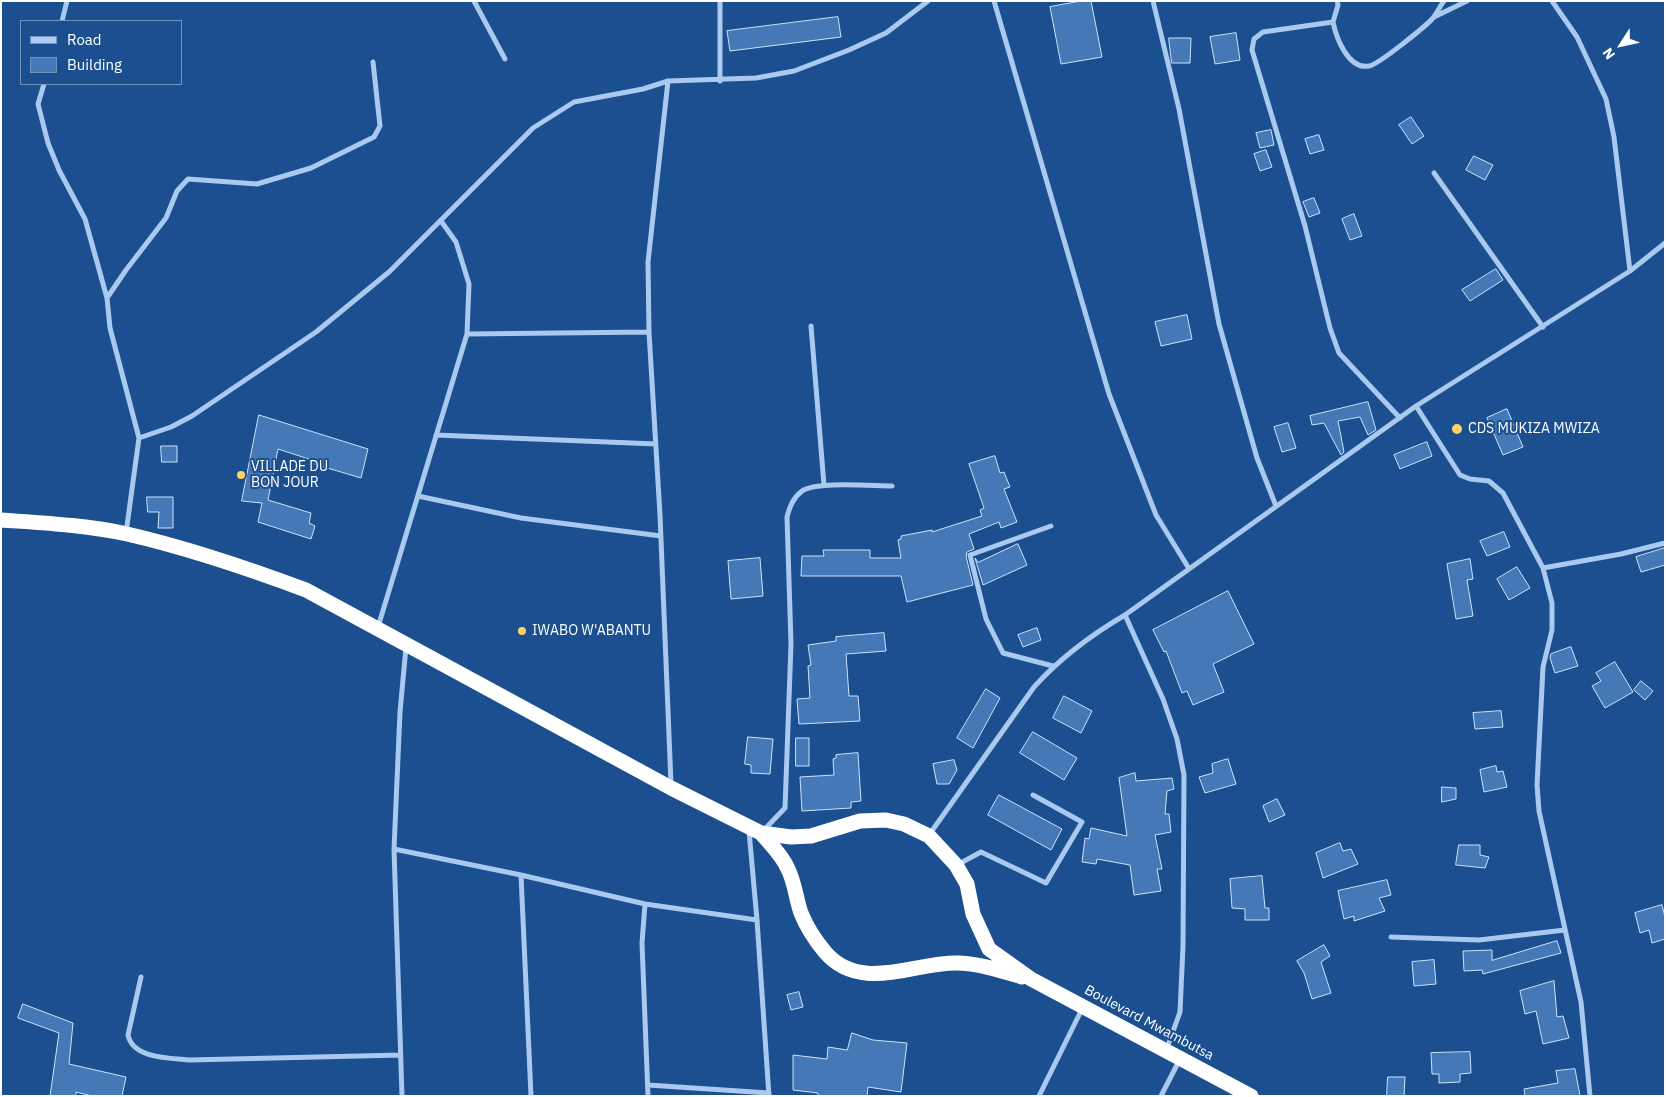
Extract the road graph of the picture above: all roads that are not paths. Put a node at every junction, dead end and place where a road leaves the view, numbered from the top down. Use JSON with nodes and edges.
{"nodes":[{"id":1,"x":67,"y":1,"type":"edge"},
{"id":2,"x":474,"y":1,"type":"edge"},
{"id":3,"x":720,"y":1,"type":"edge"},
{"id":4,"x":928,"y":1,"type":"edge"},
{"id":5,"x":994,"y":1,"type":"edge"},
{"id":6,"x":1153,"y":1,"type":"edge"},
{"id":7,"x":1337,"y":1,"type":"edge"},
{"id":8,"x":1444,"y":1,"type":"edge"},
{"id":9,"x":1467,"y":1,"type":"edge"},
{"id":10,"x":1552,"y":1,"type":"edge"},
{"id":11,"x":1434,"y":17,"type":"junction"},
{"id":12,"x":62,"y":20,"type":"edge"},
{"id":13,"x":1333,"y":22,"type":"junction"},
{"id":14,"x":505,"y":59,"type":"dead end"},
{"id":15,"x":372,"y":62,"type":"dead end"},
{"id":16,"x":720,"y":81,"type":"junction"},
{"id":17,"x":668,"y":82,"type":"junction"},
{"id":18,"x":44,"y":85,"type":"edge"},
{"id":19,"x":1434,"y":173,"type":"dead end"},
{"id":20,"x":441,"y":221,"type":"junction"},
{"id":21,"x":1665,"y":243,"type":"edge"},
{"id":22,"x":1630,"y":271,"type":"junction"},
{"id":23,"x":107,"y":298,"type":"junction"},
{"id":24,"x":812,"y":326,"type":"dead end"},
{"id":25,"x":1543,"y":328,"type":"junction"},
{"id":26,"x":648,"y":332,"type":"junction"},
{"id":27,"x":467,"y":334,"type":"junction"},
{"id":28,"x":1416,"y":406,"type":"junction"},
{"id":29,"x":1400,"y":418,"type":"junction"},
{"id":30,"x":436,"y":435,"type":"junction"},
{"id":31,"x":139,"y":438,"type":"junction"},
{"id":32,"x":656,"y":444,"type":"junction"},
{"id":33,"x":824,"y":485,"type":"junction"},
{"id":34,"x":892,"y":486,"type":"dead end"},
{"id":35,"x":418,"y":496,"type":"junction"},
{"id":36,"x":1276,"y":506,"type":"junction"},
{"id":37,"x":1,"y":520,"type":"edge"},
{"id":38,"x":1051,"y":526,"type":"dead end"},
{"id":39,"x":126,"y":534,"type":"junction"},
{"id":40,"x":661,"y":536,"type":"junction"},
{"id":41,"x":1665,"y":543,"type":"edge"},
{"id":42,"x":1188,"y":567,"type":"junction"},
{"id":43,"x":1543,"y":568,"type":"junction"},
{"id":44,"x":1125,"y":615,"type":"junction"},
{"id":45,"x":377,"y":630,"type":"junction"},
{"id":46,"x":407,"y":643,"type":"junction"},
{"id":47,"x":1054,"y":666,"type":"junction"},
{"id":48,"x":671,"y":788,"type":"junction"},
{"id":49,"x":1033,"y":795,"type":"dead end"},
{"id":50,"x":754,"y":830,"type":"junction"},
{"id":51,"x":929,"y":836,"type":"junction"},
{"id":52,"x":394,"y":849,"type":"junction"},
{"id":53,"x":956,"y":865,"type":"junction"},
{"id":54,"x":521,"y":875,"type":"junction"},
{"id":55,"x":645,"y":904,"type":"junction"},
{"id":56,"x":757,"y":920,"type":"junction"},
{"id":57,"x":1565,"y":930,"type":"junction"},
{"id":58,"x":1390,"y":938,"type":"dead end"},
{"id":59,"x":141,"y":977,"type":"dead end"},
{"id":60,"x":1031,"y":980,"type":"junction"},
{"id":61,"x":1083,"y":1007,"type":"junction"},
{"id":62,"x":1166,"y":1051,"type":"junction"},
{"id":63,"x":401,"y":1055,"type":"junction"},
{"id":64,"x":1181,"y":1058,"type":"junction"},
{"id":65,"x":648,"y":1085,"type":"junction"},
{"id":66,"x":769,"y":1095,"type":"edge"},
{"id":67,"x":402,"y":1096,"type":"edge"},
{"id":68,"x":531,"y":1096,"type":"edge"},
{"id":69,"x":648,"y":1096,"type":"edge"},
{"id":70,"x":1039,"y":1096,"type":"edge"},
{"id":71,"x":1161,"y":1096,"type":"edge"},
{"id":72,"x":1251,"y":1096,"type":"edge"},
{"id":73,"x":1590,"y":1096,"type":"edge"}],
"edges":[{"from":1,"to":12,"type":"street"},
{"from":2,"to":14,"type":"street"},
{"from":3,"to":16,"type":"street"},
{"from":4,"to":16,"type":"street"},
{"from":5,"to":42,"type":"street"},
{"from":6,"to":36,"type":"street"},
{"from":7,"to":13,"type":"street"},
{"from":8,"to":11,"type":"street"},
{"from":9,"to":11,"type":"street"},
{"from":10,"to":22,"type":"street"},
{"from":11,"to":13,"type":"street"},
{"from":13,"to":29,"type":"street"},
{"from":15,"to":23,"type":"street"},
{"from":16,"to":17,"type":"street"},
{"from":17,"to":20,"type":"street"},
{"from":17,"to":26,"type":"street"},
{"from":18,"to":23,"type":"street"},
{"from":19,"to":25,"type":"street"},
{"from":20,"to":27,"type":"street"},
{"from":20,"to":31,"type":"street"},
{"from":21,"to":22,"type":"street"},
{"from":22,"to":25,"type":"street"},
{"from":23,"to":31,"type":"street"},
{"from":24,"to":33,"type":"street"},
{"from":25,"to":28,"type":"street"},
{"from":26,"to":27,"type":"street"},
{"from":26,"to":32,"type":"street"},
{"from":27,"to":30,"type":"street"},
{"from":28,"to":29,"type":"street"},
{"from":28,"to":43,"type":"street"},
{"from":29,"to":36,"type":"street"},
{"from":30,"to":32,"type":"street"},
{"from":30,"to":35,"type":"street"},
{"from":31,"to":39,"type":"street"},
{"from":32,"to":40,"type":"street"},
{"from":33,"to":34,"type":"street"},
{"from":33,"to":50,"type":"street"},
{"from":35,"to":40,"type":"street"},
{"from":35,"to":45,"type":"street"},
{"from":36,"to":42,"type":"street"},
{"from":37,"to":39,"type":"highway"},
{"from":38,"to":47,"type":"street"},
{"from":39,"to":45,"type":"highway"},
{"from":40,"to":48,"type":"street"},
{"from":41,"to":43,"type":"street"},
{"from":42,"to":44,"type":"street"},
{"from":43,"to":57,"type":"street"},
{"from":44,"to":47,"type":"street"},
{"from":44,"to":62,"type":"street"},
{"from":45,"to":46,"type":"highway"},
{"from":46,"to":48,"type":"highway"},
{"from":46,"to":52,"type":"street"},
{"from":47,"to":51,"type":"street"},
{"from":48,"to":50,"type":"highway"},
{"from":49,"to":53,"type":"street"},
{"from":50,"to":51,"type":"highway","name":"Boulevard Mwambutsa"},
{"from":50,"to":56,"type":"street"},
{"from":50,"to":60,"type":"highway","name":"Boulevard Mwambutsa"},
{"from":51,"to":53,"type":"highway","name":"Boulevard Mwambutsa"},
{"from":52,"to":54,"type":"street"},
{"from":52,"to":63,"type":"street"},
{"from":53,"to":60,"type":"highway","name":"Boulevard Mwambutsa"},
{"from":54,"to":55,"type":"street"},
{"from":54,"to":68,"type":"street"},
{"from":55,"to":56,"type":"street"},
{"from":55,"to":65,"type":"street"},
{"from":56,"to":66,"type":"street"},
{"from":57,"to":58,"type":"street"},
{"from":57,"to":73,"type":"street"},
{"from":59,"to":63,"type":"street"},
{"from":60,"to":61,"type":"highway","name":"Boulevard Mwambutsa"},
{"from":61,"to":62,"type":"highway","name":"Boulevard Mwambutsa"},
{"from":61,"to":70,"type":"street"},
{"from":62,"to":64,"type":"highway","name":"Boulevard Mwambutsa"},
{"from":63,"to":67,"type":"street"},
{"from":64,"to":71,"type":"street"},
{"from":64,"to":72,"type":"highway","name":"Boulevard Mwambutsa"},
{"from":65,"to":66,"type":"street"},
{"from":65,"to":69,"type":"street"}]}
